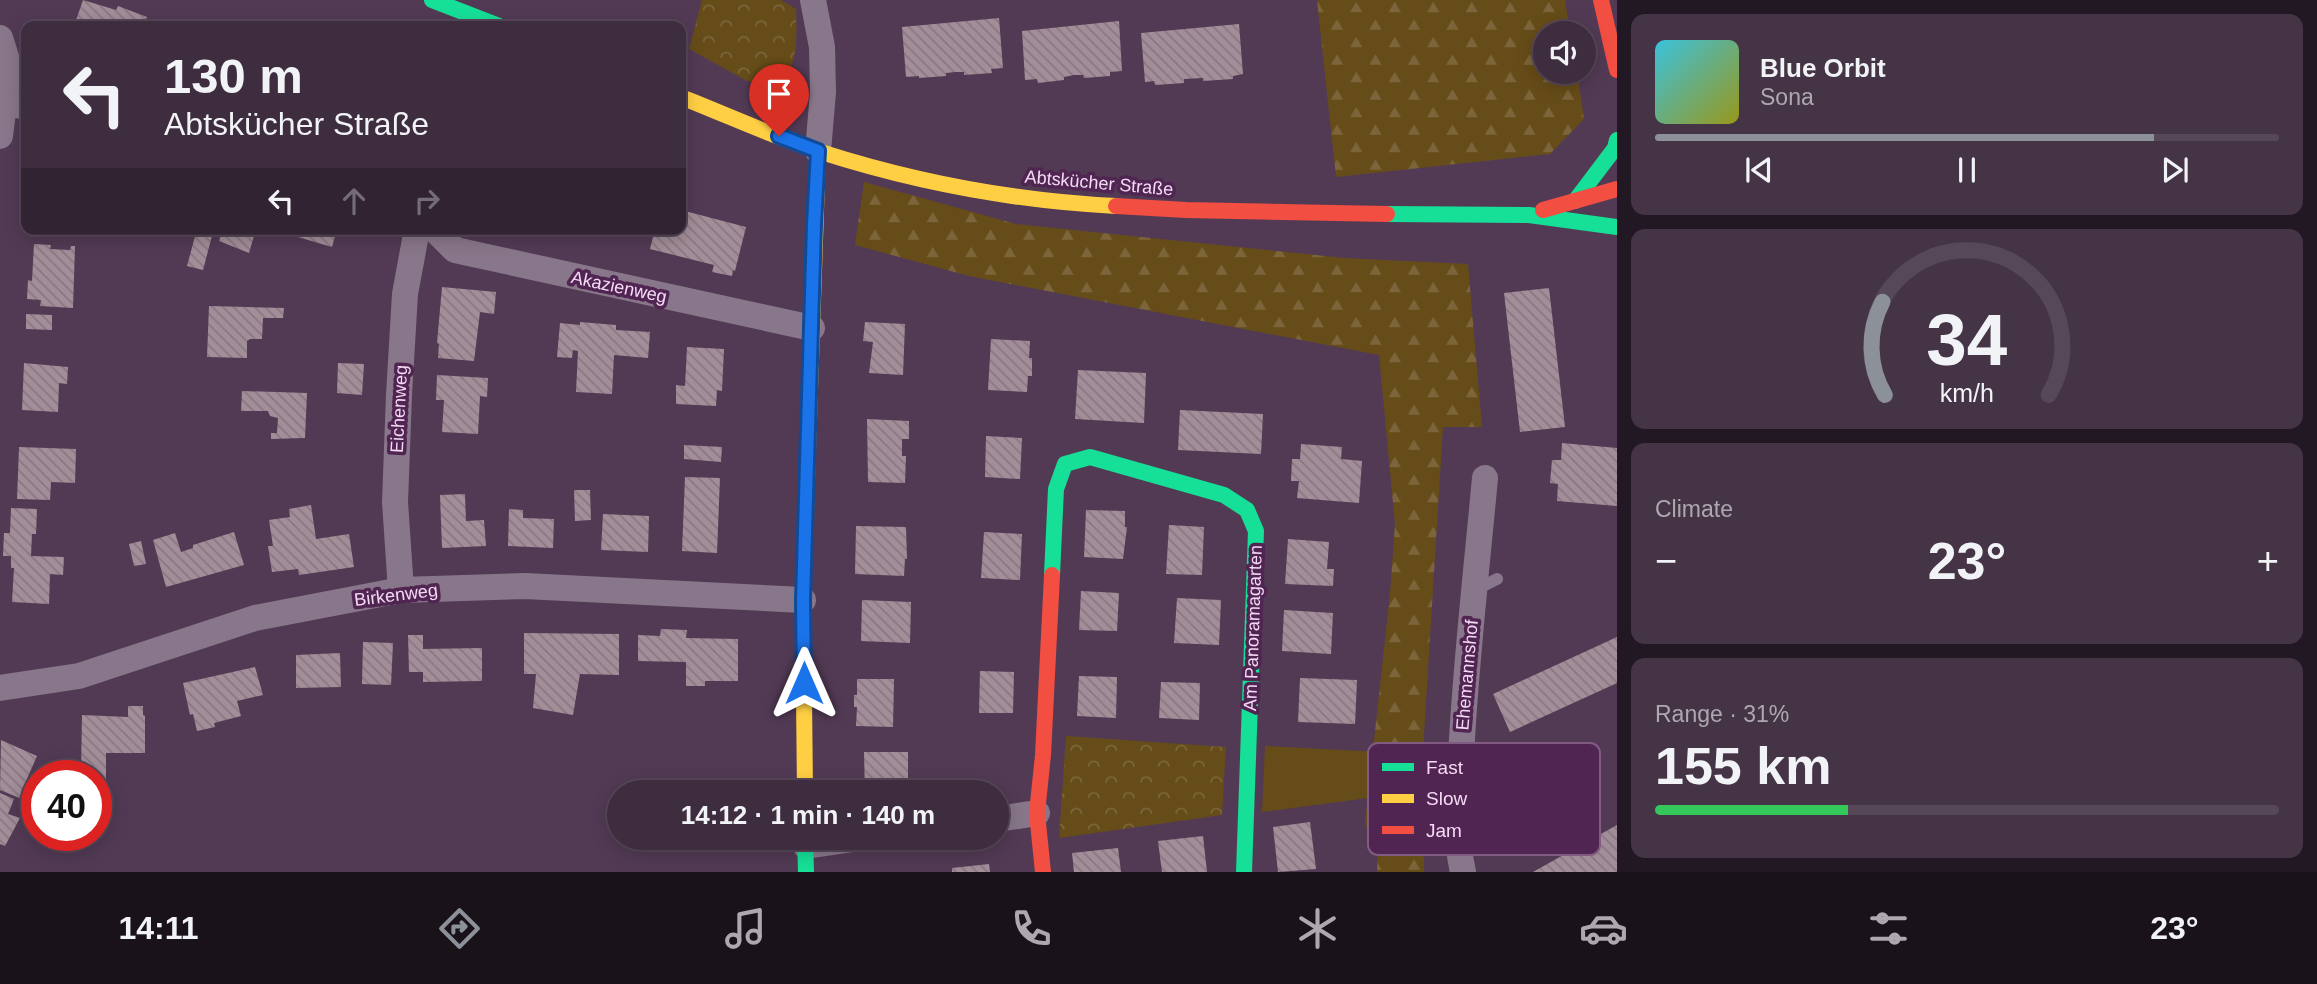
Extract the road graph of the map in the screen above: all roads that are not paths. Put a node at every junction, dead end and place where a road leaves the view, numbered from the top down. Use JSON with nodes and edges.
{"nodes":[{"id":1,"x":432,"y":0,"type":"edge"},
{"id":2,"x":813,"y":0,"type":"edge"},
{"id":3,"x":1601,"y":0,"type":"edge"},
{"id":4,"x":486,"y":21,"type":"edge"},
{"id":5,"x":0,"y":38,"type":"edge"},
{"id":6,"x":1617,"y":70,"type":"edge"},
{"id":7,"x":686,"y":99,"type":"edge"},
{"id":8,"x":15,"y":105,"type":"edge"},
{"id":9,"x":0,"y":136,"type":"edge"},
{"id":10,"x":1617,"y":140,"type":"edge"},
{"id":11,"x":818,"y":151,"type":"junction"},
{"id":12,"x":1617,"y":190,"type":"edge"},
{"id":13,"x":1575,"y":201,"type":"junction"},
{"id":14,"x":1529,"y":215,"type":"junction"},
{"id":15,"x":1617,"y":227,"type":"edge"},
{"id":16,"x":416,"y":235,"type":"edge"},
{"id":17,"x":441,"y":235,"type":"edge"},
{"id":18,"x":812,"y":328,"type":"junction"},
{"id":19,"x":1485,"y":478,"type":"dead end"},
{"id":20,"x":401,"y":590,"type":"junction"},
{"id":21,"x":803,"y":600,"type":"junction"},
{"id":22,"x":0,"y":688,"type":"edge"},
{"id":23,"x":1462,"y":743,"type":"edge"},
{"id":24,"x":805,"y":780,"type":"edge"},
{"id":25,"x":1037,"y":813,"type":"junction"},
{"id":26,"x":1009,"y":817,"type":"edge"},
{"id":27,"x":1043,"y":872,"type":"edge"},
{"id":28,"x":1244,"y":872,"type":"edge"}],
"edges":[{"from":1,"to":4,"type":"street"},
{"from":2,"to":11,"type":"street"},
{"from":3,"to":6,"type":"street"},
{"from":5,"to":8,"type":"street"},
{"from":7,"to":11,"type":"street","name":"Abtskücher Straße"},
{"from":8,"to":9,"type":"street"},
{"from":10,"to":13,"type":"street"},
{"from":11,"to":14,"type":"street","name":"Abtskücher Straße"},
{"from":11,"to":18,"type":"street"},
{"from":12,"to":13,"type":"street","name":"Abtskücher Straße"},
{"from":13,"to":14,"type":"street","name":"Abtskücher Straße"},
{"from":14,"to":15,"type":"street","name":"Abtskücher Straße"},
{"from":16,"to":20,"type":"street","name":"Eichenweg"},
{"from":17,"to":18,"type":"street","name":"Akazienweg"},
{"from":18,"to":21,"type":"street"},
{"from":19,"to":23,"type":"street","name":"Ehemannshof"},
{"from":20,"to":21,"type":"street","name":"Birkenweg"},
{"from":20,"to":22,"type":"street","name":"Birkenweg"},
{"from":21,"to":24,"type":"street"},
{"from":25,"to":26,"type":"street"},
{"from":25,"to":27,"type":"street","name":"Am Panoramagarten"},
{"from":25,"to":28,"type":"street","name":"Am Panoramagarten"}]}
